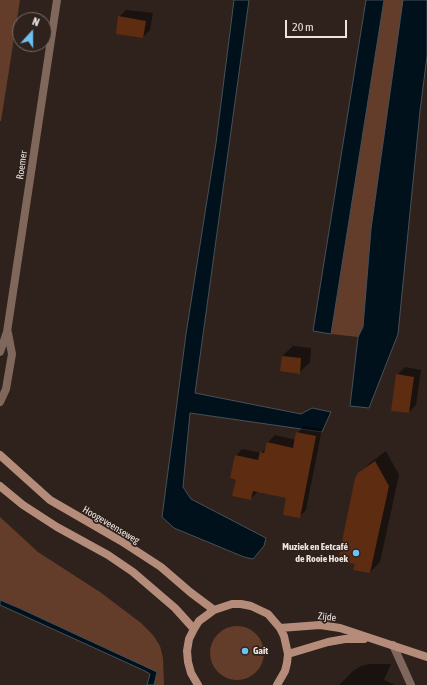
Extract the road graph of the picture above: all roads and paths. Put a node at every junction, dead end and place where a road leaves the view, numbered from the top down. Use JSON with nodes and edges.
{"nodes":[{"id":1,"x":58,"y":0,"type":"edge"},
{"id":2,"x":8,"y":332,"type":"junction"},
{"id":3,"x":0,"y":352,"type":"edge"},
{"id":4,"x":0,"y":402,"type":"edge"},
{"id":5,"x":0,"y":455,"type":"edge"},
{"id":6,"x":0,"y":486,"type":"edge"},
{"id":7,"x":214,"y":610,"type":"junction"},
{"id":8,"x":280,"y":628,"type":"junction"},
{"id":9,"x":194,"y":629,"type":"junction"},
{"id":10,"x":371,"y":638,"type":"junction"},
{"id":11,"x":394,"y":645,"type":"junction"},
{"id":12,"x":288,"y":654,"type":"junction"},
{"id":13,"x":427,"y":657,"type":"edge"},
{"id":14,"x":198,"y":685,"type":"edge"},
{"id":15,"x":277,"y":685,"type":"edge"},
{"id":16,"x":411,"y":685,"type":"edge"}],
"edges":[{"from":1,"to":2,"type":"street","name":"Roemer"},
{"from":2,"to":3,"type":"street","name":"Roemer"},
{"from":2,"to":4,"type":"street","name":"Roemer"},
{"from":5,"to":7,"type":"main road","name":"Hoogeveenseweg"},
{"from":6,"to":9,"type":"main road"},
{"from":7,"to":8,"type":"main road"},
{"from":7,"to":9,"type":"main road"},
{"from":8,"to":10,"type":"main road","name":"Zijde"},
{"from":8,"to":12,"type":"main road"},
{"from":9,"to":14,"type":"main road"},
{"from":10,"to":11,"type":"main road","name":"Zijde"},
{"from":10,"to":12,"type":"main road","name":"Zijde"},
{"from":11,"to":13,"type":"main road","name":"Zijde"},
{"from":11,"to":16,"type":"street"},
{"from":12,"to":15,"type":"main road"}]}
